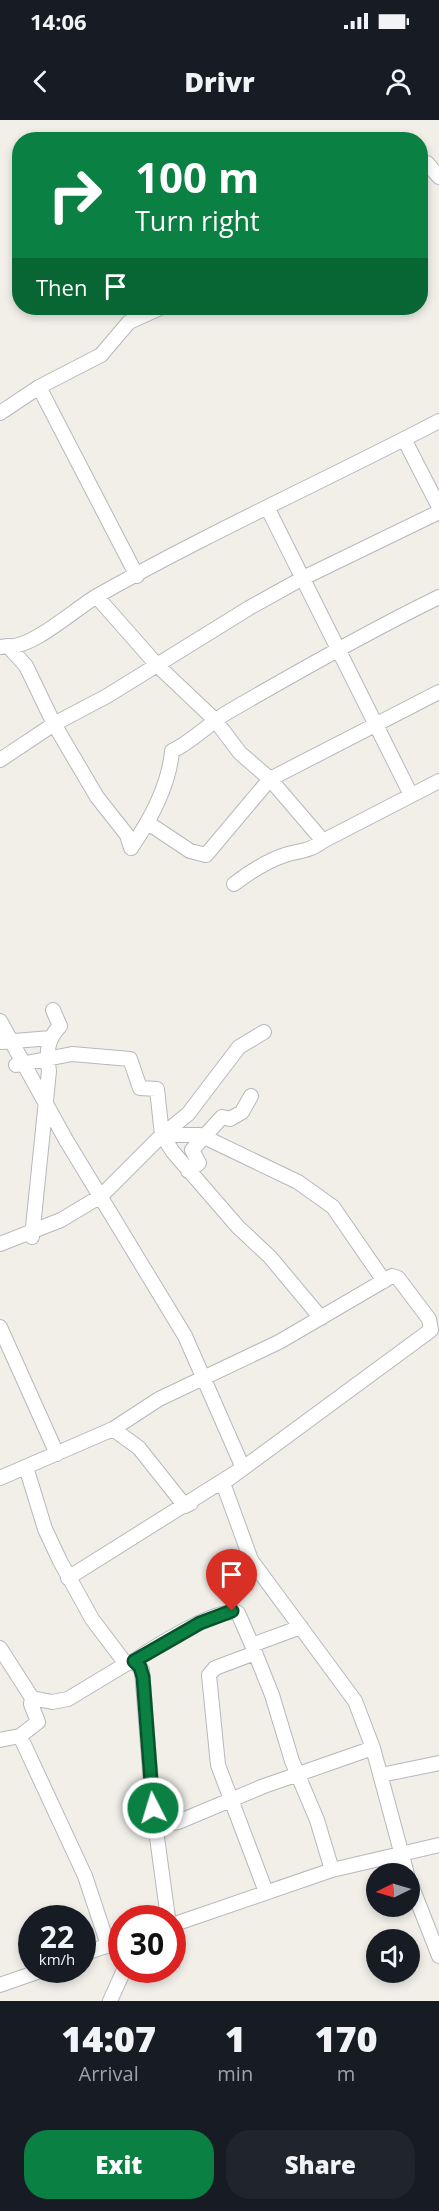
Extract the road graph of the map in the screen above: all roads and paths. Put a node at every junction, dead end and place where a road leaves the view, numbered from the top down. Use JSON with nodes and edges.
{"nodes":[{"id":1,"x":428,"y":164,"type":"edge"},
{"id":2,"x":439,"y":177,"type":"edge"},
{"id":3,"x":144,"y":315,"type":"edge"},
{"id":4,"x":39,"y":387,"type":"junction"},
{"id":5,"x":0,"y":413,"type":"edge"},
{"id":6,"x":439,"y":421,"type":"edge"},
{"id":7,"x":404,"y":439,"type":"junction"},
{"id":8,"x":439,"y":507,"type":"edge"},
{"id":9,"x":268,"y":509,"type":"junction"},
{"id":10,"x":439,"y":512,"type":"edge"},
{"id":11,"x":137,"y":576,"type":"junction"},
{"id":12,"x":303,"y":578,"type":"junction"},
{"id":13,"x":97,"y":597,"type":"junction"},
{"id":14,"x":439,"y":597,"type":"edge"},
{"id":15,"x":4,"y":646,"type":"edge"},
{"id":16,"x":338,"y":651,"type":"junction"},
{"id":17,"x":158,"y":665,"type":"junction"},
{"id":18,"x":439,"y":692,"type":"edge"},
{"id":19,"x":215,"y":720,"type":"junction"},
{"id":20,"x":54,"y":724,"type":"junction"},
{"id":21,"x":375,"y":724,"type":"junction"},
{"id":22,"x":0,"y":760,"type":"edge"},
{"id":23,"x":270,"y":779,"type":"junction"},
{"id":24,"x":439,"y":781,"type":"edge"},
{"id":25,"x":411,"y":795,"type":"junction"},
{"id":26,"x":148,"y":823,"type":"junction"},
{"id":27,"x":323,"y":841,"type":"junction"},
{"id":28,"x":234,"y":884,"type":"dead end"},
{"id":29,"x":52,"y":1010,"type":"dead end"},
{"id":30,"x":0,"y":1021,"type":"edge"},
{"id":31,"x":264,"y":1032,"type":"dead end"},
{"id":32,"x":51,"y":1038,"type":"junction"},
{"id":33,"x":5,"y":1042,"type":"edge"},
{"id":34,"x":47,"y":1059,"type":"junction"},
{"id":35,"x":18,"y":1065,"type":"junction"},
{"id":36,"x":251,"y":1096,"type":"dead end"},
{"id":37,"x":45,"y":1105,"type":"junction"},
{"id":38,"x":162,"y":1135,"type":"junction"},
{"id":39,"x":203,"y":1136,"type":"junction"},
{"id":40,"x":188,"y":1171,"type":"junction"},
{"id":41,"x":101,"y":1196,"type":"junction"},
{"id":42,"x":32,"y":1237,"type":"junction"},
{"id":43,"x":0,"y":1245,"type":"edge"},
{"id":44,"x":384,"y":1281,"type":"junction"},
{"id":45,"x":321,"y":1318,"type":"junction"},
{"id":46,"x":0,"y":1327,"type":"edge"},
{"id":47,"x":202,"y":1378,"type":"junction"},
{"id":48,"x":113,"y":1429,"type":"junction"},
{"id":49,"x":57,"y":1454,"type":"junction"},
{"id":50,"x":26,"y":1467,"type":"junction"},
{"id":51,"x":243,"y":1468,"type":"junction"},
{"id":52,"x":0,"y":1478,"type":"edge"},
{"id":53,"x":223,"y":1483,"type":"junction"},
{"id":54,"x":185,"y":1506,"type":"junction"},
{"id":55,"x":68,"y":1578,"type":"junction"},
{"id":56,"x":301,"y":1628,"type":"junction"},
{"id":57,"x":0,"y":1648,"type":"edge"},
{"id":58,"x":254,"y":1649,"type":"junction"},
{"id":59,"x":130,"y":1662,"type":"junction"},
{"id":60,"x":32,"y":1698,"type":"junction"},
{"id":61,"x":60,"y":1702,"type":"junction"},
{"id":62,"x":38,"y":1722,"type":"junction"},
{"id":63,"x":20,"y":1736,"type":"junction"},
{"id":64,"x":0,"y":1740,"type":"edge"},
{"id":65,"x":373,"y":1748,"type":"junction"},
{"id":66,"x":439,"y":1763,"type":"edge"},
{"id":67,"x":298,"y":1774,"type":"junction"},
{"id":68,"x":381,"y":1775,"type":"junction"},
{"id":69,"x":230,"y":1801,"type":"junction"},
{"id":70,"x":155,"y":1826,"type":"junction"},
{"id":71,"x":439,"y":1845,"type":"edge"},
{"id":72,"x":403,"y":1853,"type":"junction"},
{"id":73,"x":405,"y":1863,"type":"edge"},
{"id":74,"x":332,"y":1870,"type":"junction"},
{"id":75,"x":266,"y":1892,"type":"junction"},
{"id":76,"x":166,"y":1905,"type":"edge"},
{"id":77,"x":420,"y":1908,"type":"edge"},
{"id":78,"x":186,"y":1921,"type":"edge"},
{"id":79,"x":108,"y":1927,"type":"edge"},
{"id":80,"x":439,"y":1956,"type":"edge"},
{"id":81,"x":18,"y":1979,"type":"edge"},
{"id":82,"x":118,"y":1983,"type":"edge"},
{"id":83,"x":0,"y":1985,"type":"edge"},
{"id":84,"x":110,"y":2001,"type":"edge"}],
"edges":[{"from":1,"to":2,"type":"street"},
{"from":3,"to":4,"type":"street"},
{"from":4,"to":5,"type":"street"},
{"from":4,"to":11,"type":"street"},
{"from":6,"to":7,"type":"street"},
{"from":7,"to":8,"type":"street"},
{"from":7,"to":9,"type":"street"},
{"from":9,"to":11,"type":"street"},
{"from":9,"to":12,"type":"street"},
{"from":10,"to":12,"type":"street"},
{"from":11,"to":13,"type":"street"},
{"from":12,"to":16,"type":"street"},
{"from":12,"to":17,"type":"street"},
{"from":13,"to":15,"type":"street"},
{"from":13,"to":17,"type":"street"},
{"from":14,"to":16,"type":"street"},
{"from":15,"to":20,"type":"street"},
{"from":16,"to":19,"type":"street"},
{"from":16,"to":21,"type":"street"},
{"from":17,"to":19,"type":"street"},
{"from":17,"to":20,"type":"street"},
{"from":18,"to":21,"type":"street"},
{"from":19,"to":23,"type":"street"},
{"from":19,"to":26,"type":"street"},
{"from":20,"to":22,"type":"street"},
{"from":20,"to":26,"type":"street"},
{"from":21,"to":23,"type":"street"},
{"from":21,"to":25,"type":"street"},
{"from":23,"to":26,"type":"street"},
{"from":23,"to":27,"type":"street"},
{"from":24,"to":25,"type":"street"},
{"from":25,"to":27,"type":"street"},
{"from":27,"to":28,"type":"street"},
{"from":29,"to":32,"type":"street"},
{"from":30,"to":33,"type":"street"},
{"from":31,"to":38,"type":"street"},
{"from":32,"to":33,"type":"street"},
{"from":32,"to":34,"type":"street"},
{"from":33,"to":35,"type":"street"},
{"from":34,"to":35,"type":"street"},
{"from":34,"to":37,"type":"street"},
{"from":34,"to":38,"type":"street"},
{"from":35,"to":37,"type":"street"},
{"from":36,"to":39,"type":"street"},
{"from":37,"to":41,"type":"street"},
{"from":37,"to":42,"type":"street"},
{"from":38,"to":39,"type":"street"},
{"from":38,"to":40,"type":"street"},
{"from":38,"to":41,"type":"street"},
{"from":39,"to":40,"type":"street"},
{"from":39,"to":44,"type":"street"},
{"from":40,"to":45,"type":"street"},
{"from":41,"to":42,"type":"street"},
{"from":41,"to":47,"type":"street"},
{"from":42,"to":43,"type":"street"},
{"from":44,"to":45,"type":"street"},
{"from":44,"to":51,"type":"street"},
{"from":45,"to":47,"type":"street"},
{"from":46,"to":49,"type":"street"},
{"from":47,"to":48,"type":"street"},
{"from":47,"to":51,"type":"street"},
{"from":48,"to":49,"type":"street"},
{"from":48,"to":54,"type":"street"},
{"from":49,"to":50,"type":"street"},
{"from":50,"to":52,"type":"street"},
{"from":50,"to":55,"type":"street"},
{"from":51,"to":53,"type":"street"},
{"from":51,"to":54,"type":"street"},
{"from":53,"to":54,"type":"street"},
{"from":53,"to":56,"type":"street"},
{"from":54,"to":55,"type":"street"},
{"from":55,"to":59,"type":"street"},
{"from":56,"to":58,"type":"street"},
{"from":56,"to":65,"type":"street"},
{"from":57,"to":60,"type":"street"},
{"from":58,"to":59,"type":"street"},
{"from":58,"to":67,"type":"street"},
{"from":58,"to":69,"type":"street"},
{"from":59,"to":61,"type":"street"},
{"from":59,"to":70,"type":"street"},
{"from":60,"to":61,"type":"street"},
{"from":60,"to":62,"type":"street"},
{"from":61,"to":62,"type":"street"},
{"from":62,"to":63,"type":"street"},
{"from":63,"to":64,"type":"street"},
{"from":63,"to":79,"type":"street"},
{"from":65,"to":67,"type":"street"},
{"from":65,"to":68,"type":"street"},
{"from":66,"to":68,"type":"street"},
{"from":67,"to":69,"type":"street"},
{"from":67,"to":74,"type":"street"},
{"from":68,"to":72,"type":"street"},
{"from":69,"to":70,"type":"street"},
{"from":69,"to":75,"type":"street"},
{"from":70,"to":76,"type":"street"},
{"from":71,"to":72,"type":"street"},
{"from":72,"to":73,"type":"street"},
{"from":72,"to":74,"type":"street"},
{"from":74,"to":75,"type":"street"},
{"from":75,"to":78,"type":"street"},
{"from":77,"to":80,"type":"street"},
{"from":81,"to":83,"type":"street"},
{"from":82,"to":84,"type":"street"}]}
